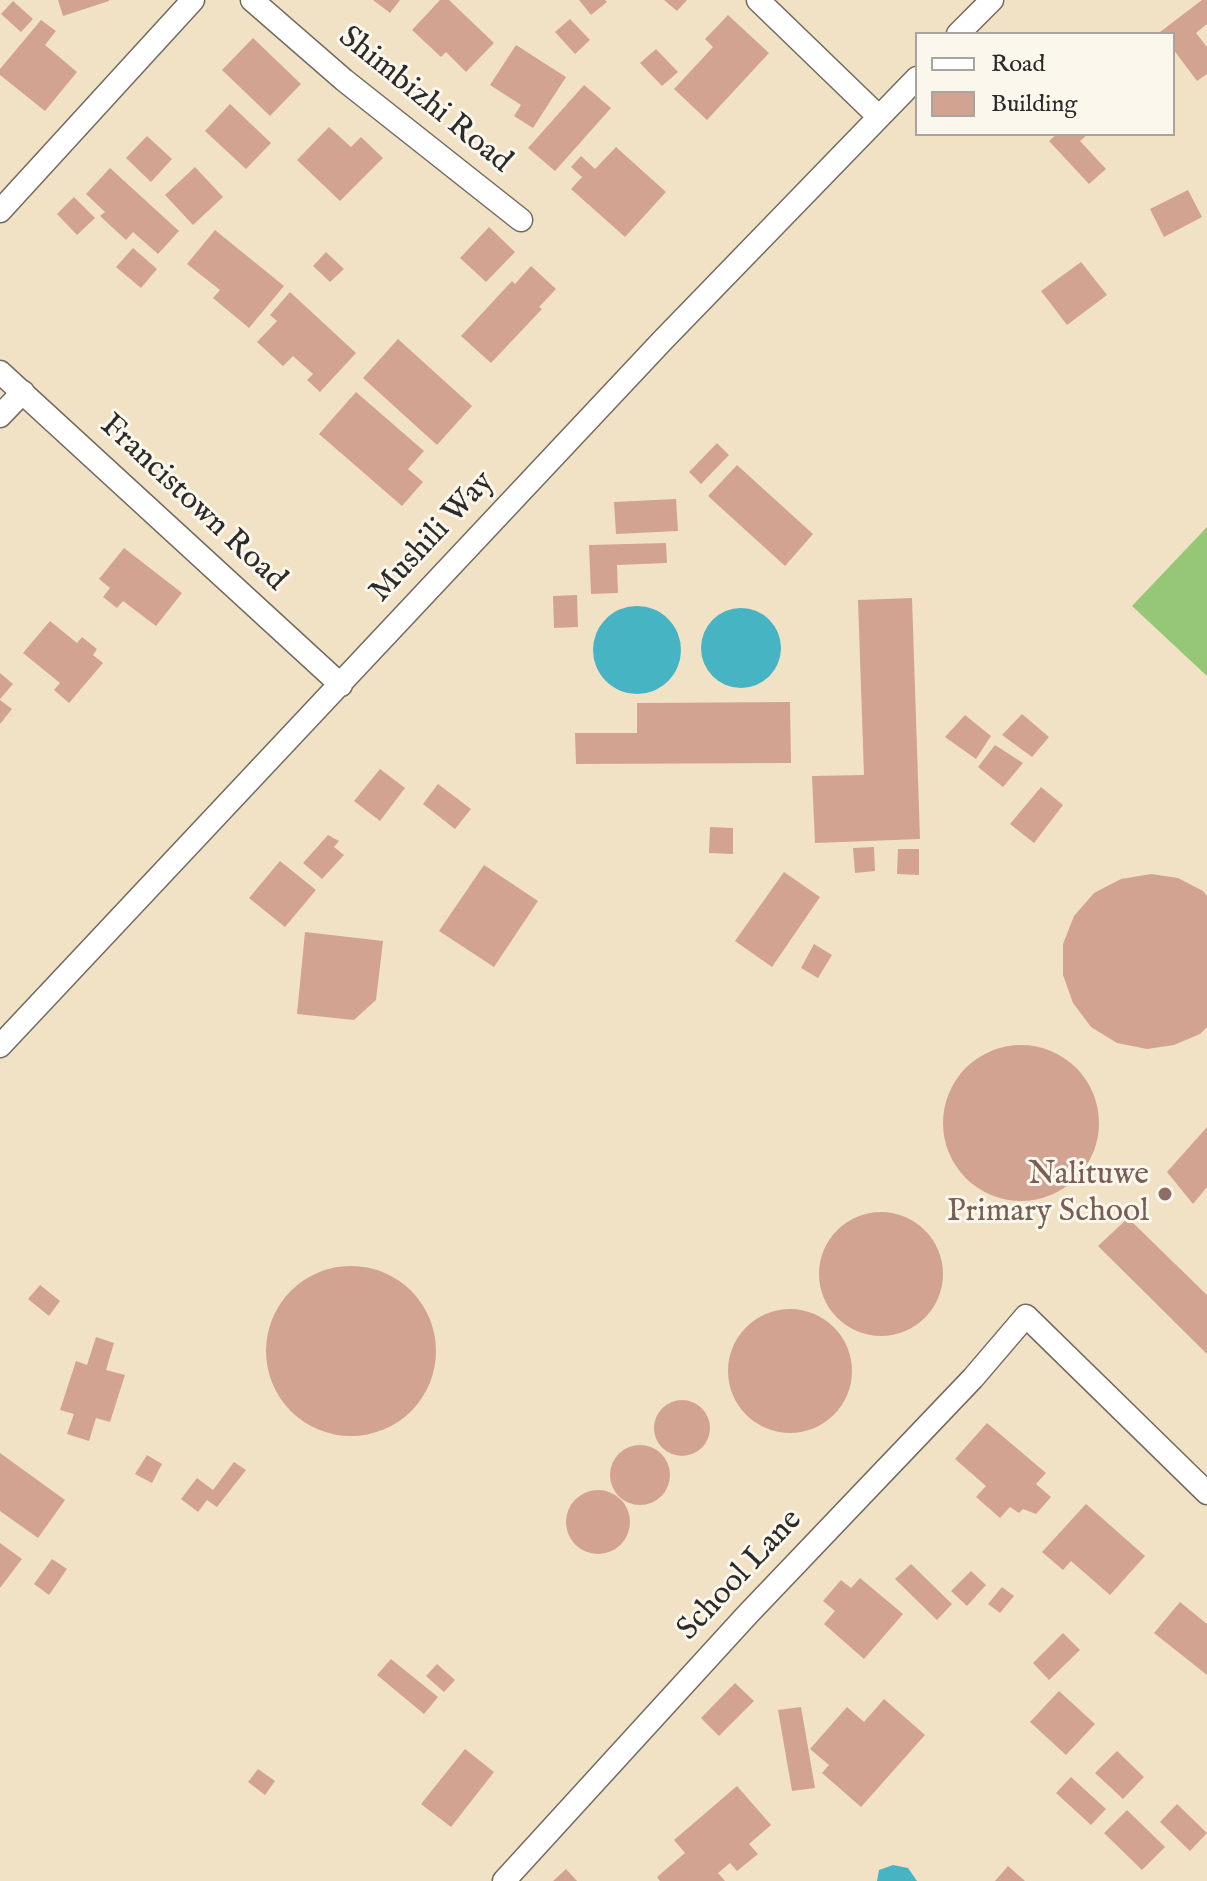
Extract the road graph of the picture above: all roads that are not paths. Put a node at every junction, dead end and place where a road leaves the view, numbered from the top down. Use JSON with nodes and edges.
{"nodes":[{"id":1,"x":193,"y":0,"type":"edge"},
{"id":2,"x":252,"y":0,"type":"edge"},
{"id":3,"x":758,"y":0,"type":"edge"},
{"id":4,"x":992,"y":0,"type":"edge"},
{"id":5,"x":960,"y":32,"type":"edge"},
{"id":6,"x":915,"y":80,"type":"edge"},
{"id":7,"x":879,"y":117,"type":"junction"},
{"id":8,"x":0,"y":211,"type":"edge"},
{"id":9,"x":521,"y":220,"type":"dead end"},
{"id":10,"x":0,"y":372,"type":"edge"},
{"id":11,"x":23,"y":392,"type":"junction"},
{"id":12,"x":0,"y":416,"type":"edge"},
{"id":13,"x":341,"y":685,"type":"junction"},
{"id":14,"x":0,"y":1046,"type":"edge"},
{"id":15,"x":1207,"y":1493,"type":"edge"},
{"id":16,"x":504,"y":1881,"type":"edge"}],
"edges":[{"from":1,"to":8,"type":"street"},
{"from":2,"to":9,"type":"street","name":"Shimbizhi Road"},
{"from":3,"to":7,"type":"street"},
{"from":4,"to":5,"type":"street"},
{"from":6,"to":7,"type":"street","name":"Mushili Way"},
{"from":7,"to":13,"type":"street","name":"Mushili Way"},
{"from":10,"to":11,"type":"street","name":"Francistown Road"},
{"from":11,"to":12,"type":"street"},
{"from":11,"to":13,"type":"street","name":"Francistown Road"},
{"from":13,"to":14,"type":"street","name":"Mushili Way"},
{"from":15,"to":16,"type":"street","name":"School Lane"}]}
